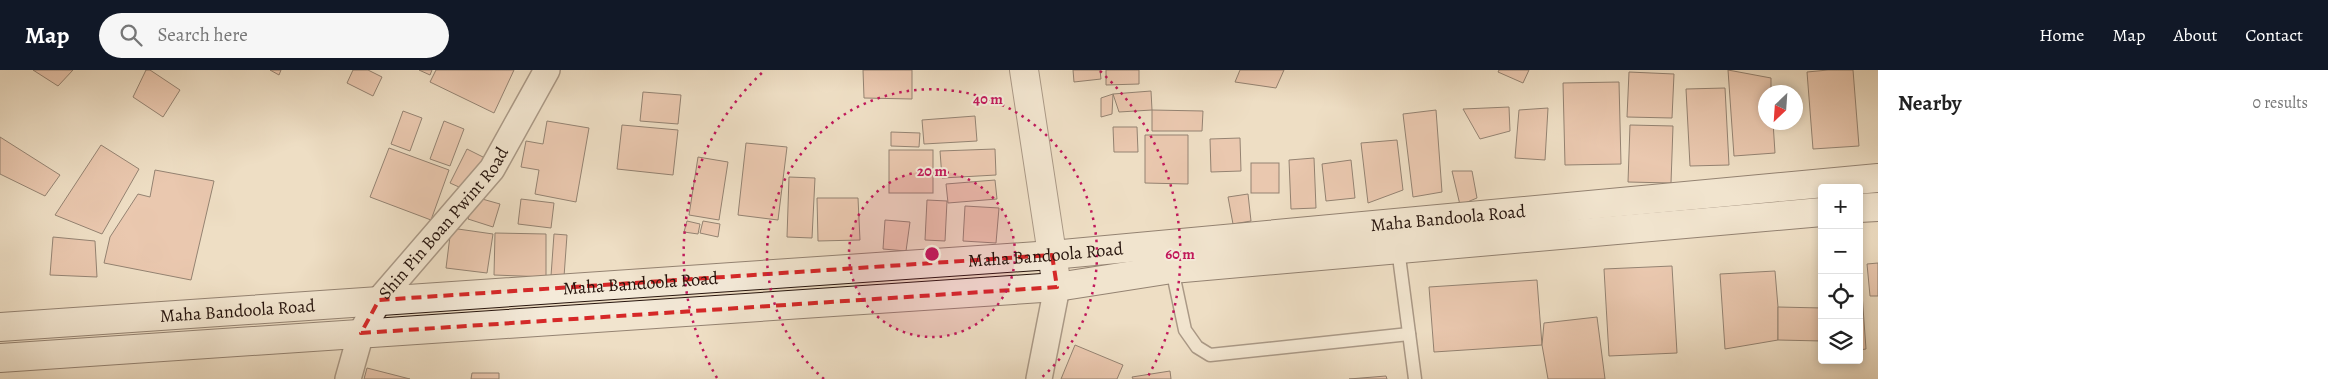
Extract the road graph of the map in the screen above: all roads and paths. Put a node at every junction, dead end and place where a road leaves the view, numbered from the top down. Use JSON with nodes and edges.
{"nodes":[{"id":1,"x":547,"y":70,"type":"edge"},
{"id":2,"x":1024,"y":70,"type":"edge"},
{"id":3,"x":1878,"y":178,"type":"edge"},
{"id":4,"x":1878,"y":207,"type":"edge"},
{"id":5,"x":1863,"y":208,"type":"edge"},
{"id":6,"x":1818,"y":212,"type":"edge"},
{"id":7,"x":1398,"y":249,"type":"junction"},
{"id":8,"x":1052,"y":255,"type":"junction"},
{"id":9,"x":1172,"y":269,"type":"junction"},
{"id":10,"x":1057,"y":287,"type":"junction"},
{"id":11,"x":379,"y":300,"type":"junction"},
{"id":12,"x":0,"y":327,"type":"edge"},
{"id":13,"x":361,"y":333,"type":"junction"},
{"id":14,"x":1409,"y":334,"type":"junction"},
{"id":15,"x":0,"y":358,"type":"edge"},
{"id":16,"x":348,"y":379,"type":"edge"},
{"id":17,"x":1039,"y":379,"type":"edge"},
{"id":18,"x":1415,"y":379,"type":"edge"}],
"edges":[{"from":1,"to":11,"type":"street","name":"Shin Pin Boan Pwint Road"},
{"from":2,"to":8,"type":"main road"},
{"from":3,"to":8,"type":"main road","name":"Maha Bandoola Road"},
{"from":4,"to":5,"type":"main road"},
{"from":6,"to":7,"type":"main road","name":"Maha Bandoola Road"},
{"from":7,"to":9,"type":"main road","name":"Maha Bandoola Road"},
{"from":7,"to":14,"type":"lane"},
{"from":8,"to":10,"type":"main road"},
{"from":8,"to":11,"type":"main road","name":"Maha Bandoola Road"},
{"from":9,"to":10,"type":"main road","name":"Maha Bandoola Road"},
{"from":9,"to":14,"type":"lane"},
{"from":10,"to":13,"type":"main road","name":"Maha Bandoola Road"},
{"from":10,"to":17,"type":"street"},
{"from":11,"to":12,"type":"main road","name":"Maha Bandoola Road"},
{"from":11,"to":13,"type":"street","name":"Shin Pin Boan Pwint Road"},
{"from":13,"to":15,"type":"main road","name":"Maha Bandoola Road"},
{"from":13,"to":16,"type":"street","name":"Shin Pin Boan Pwint Road"},
{"from":14,"to":18,"type":"lane"}]}
